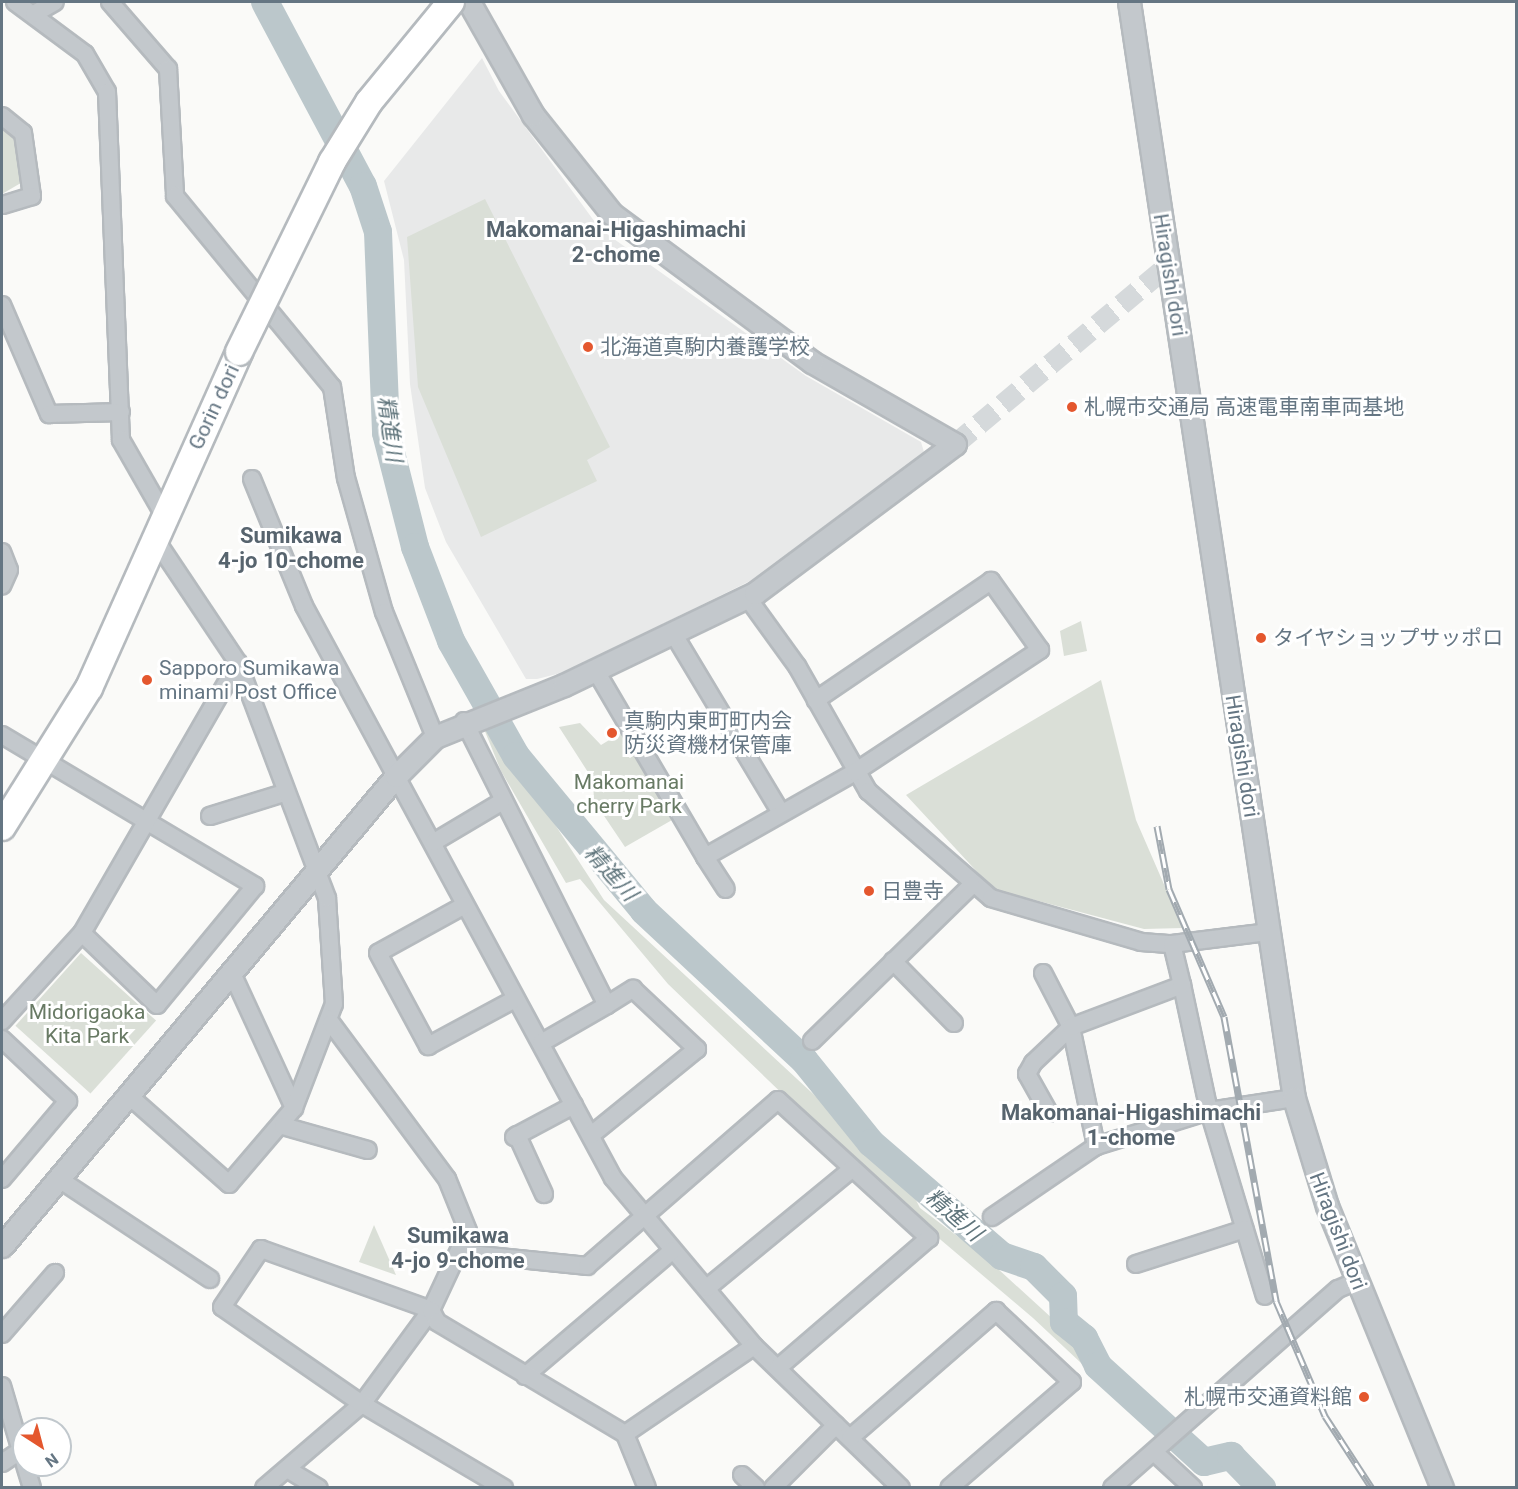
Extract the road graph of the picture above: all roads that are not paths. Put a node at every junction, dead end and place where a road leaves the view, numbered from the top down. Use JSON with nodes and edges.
{"nodes":[{"id":1,"x":15,"y":2,"type":"edge"},
{"id":2,"x":56,"y":2,"type":"edge"},
{"id":3,"x":110,"y":2,"type":"edge"},
{"id":4,"x":451,"y":2,"type":"edge"},
{"id":5,"x":469,"y":2,"type":"edge"},
{"id":6,"x":1129,"y":2,"type":"edge"},
{"id":7,"x":34,"y":15,"type":"junction"},
{"id":8,"x":2,"y":116,"type":"edge"},
{"id":9,"x":2,"y":205,"type":"edge"},
{"id":10,"x":2,"y":304,"type":"edge"},
{"id":11,"x":121,"y":412,"type":"junction"},
{"id":12,"x":252,"y":479,"type":"dead end"},
{"id":13,"x":164,"y":515,"type":"junction"},
{"id":14,"x":155,"y":539,"type":"junction"},
{"id":15,"x":2,"y":552,"type":"edge"},
{"id":16,"x":2,"y":586,"type":"edge"},
{"id":17,"x":747,"y":597,"type":"junction"},
{"id":18,"x":673,"y":633,"type":"junction"},
{"id":19,"x":238,"y":663,"type":"junction"},
{"id":20,"x":596,"y":671,"type":"junction"},
{"id":21,"x":816,"y":700,"type":"junction"},
{"id":22,"x":470,"y":719,"type":"junction"},
{"id":23,"x":2,"y":735,"type":"edge"},
{"id":24,"x":435,"y":737,"type":"junction"},
{"id":25,"x":43,"y":764,"type":"junction"},
{"id":26,"x":855,"y":772,"type":"junction"},
{"id":27,"x":396,"y":776,"type":"junction"},
{"id":28,"x":284,"y":793,"type":"junction"},
{"id":29,"x":501,"y":802,"type":"junction"},
{"id":30,"x":781,"y":813,"type":"junction"},
{"id":31,"x":210,"y":816,"type":"dead end"},
{"id":32,"x":148,"y":826,"type":"junction"},
{"id":33,"x":2,"y":827,"type":"edge"},
{"id":34,"x":434,"y":842,"type":"junction"},
{"id":35,"x":705,"y":857,"type":"junction"},
{"id":36,"x":317,"y":875,"type":"junction"},
{"id":37,"x":972,"y":885,"type":"junction"},
{"id":38,"x":726,"y":889,"type":"dead end"},
{"id":39,"x":465,"y":905,"type":"junction"},
{"id":40,"x":82,"y":933,"type":"junction"},
{"id":41,"x":1269,"y":933,"type":"junction"},
{"id":42,"x":1172,"y":944,"type":"junction"},
{"id":43,"x":893,"y":961,"type":"junction"},
{"id":44,"x":231,"y":971,"type":"junction"},
{"id":45,"x":1043,"y":973,"type":"dead end"},
{"id":46,"x":1182,"y":985,"type":"junction"},
{"id":47,"x":515,"y":999,"type":"junction"},
{"id":48,"x":607,"y":1005,"type":"junction"},
{"id":49,"x":2,"y":1021,"type":"edge"},
{"id":50,"x":331,"y":1023,"type":"junction"},
{"id":51,"x":954,"y":1023,"type":"dead end"},
{"id":52,"x":1071,"y":1027,"type":"junction"},
{"id":53,"x":2,"y":1038,"type":"edge"},
{"id":54,"x":812,"y":1041,"type":"dead end"},
{"id":55,"x":541,"y":1043,"type":"junction"},
{"id":56,"x":128,"y":1094,"type":"junction"},
{"id":57,"x":1294,"y":1098,"type":"junction"},
{"id":58,"x":574,"y":1105,"type":"junction"},
{"id":59,"x":294,"y":1108,"type":"junction"},
{"id":60,"x":1209,"y":1111,"type":"junction"},
{"id":61,"x":1049,"y":1113,"type":"dead end"},
{"id":62,"x":283,"y":1126,"type":"junction"},
{"id":63,"x":591,"y":1135,"type":"junction"},
{"id":64,"x":1096,"y":1146,"type":"junction"},
{"id":65,"x":368,"y":1150,"type":"dead end"},
{"id":66,"x":852,"y":1169,"type":"junction"},
{"id":67,"x":2,"y":1179,"type":"edge"},
{"id":68,"x":59,"y":1179,"type":"junction"},
{"id":69,"x":544,"y":1194,"type":"dead end"},
{"id":70,"x":992,"y":1217,"type":"dead end"},
{"id":71,"x":646,"y":1218,"type":"junction"},
{"id":72,"x":1245,"y":1229,"type":"junction"},
{"id":73,"x":2,"y":1246,"type":"edge"},
{"id":74,"x":673,"y":1250,"type":"junction"},
{"id":75,"x":460,"y":1253,"type":"junction"},
{"id":76,"x":1136,"y":1264,"type":"dead end"},
{"id":77,"x":55,"y":1273,"type":"dead end"},
{"id":78,"x":210,"y":1279,"type":"dead end"},
{"id":79,"x":1357,"y":1281,"type":"junction"},
{"id":80,"x":707,"y":1288,"type":"junction"},
{"id":81,"x":1265,"y":1296,"type":"dead end"},
{"id":82,"x":431,"y":1310,"type":"junction"},
{"id":83,"x":2,"y":1334,"type":"edge"},
{"id":84,"x":754,"y":1346,"type":"junction"},
{"id":85,"x":778,"y":1368,"type":"junction"},
{"id":86,"x":525,"y":1376,"type":"junction"},
{"id":87,"x":2,"y":1386,"type":"edge"},
{"id":88,"x":362,"y":1404,"type":"junction"},
{"id":89,"x":12,"y":1421,"type":"edge"},
{"id":90,"x":836,"y":1425,"type":"junction"},
{"id":91,"x":625,"y":1434,"type":"junction"},
{"id":92,"x":850,"y":1438,"type":"junction"},
{"id":93,"x":1158,"y":1448,"type":"junction"},
{"id":94,"x":287,"y":1469,"type":"junction"},
{"id":95,"x":742,"y":1475,"type":"dead end"},
{"id":96,"x":1118,"y":1486,"type":"edge"},
{"id":97,"x":264,"y":1488,"type":"edge"},
{"id":98,"x":319,"y":1488,"type":"edge"},
{"id":99,"x":504,"y":1488,"type":"edge"},
{"id":100,"x":647,"y":1488,"type":"edge"},
{"id":101,"x":756,"y":1488,"type":"edge"},
{"id":102,"x":772,"y":1488,"type":"edge"},
{"id":103,"x":901,"y":1488,"type":"edge"},
{"id":104,"x":949,"y":1488,"type":"edge"},
{"id":105,"x":1193,"y":1488,"type":"edge"},
{"id":106,"x":1442,"y":1488,"type":"edge"}],
"edges":[{"from":1,"to":7,"type":"street"},
{"from":2,"to":7,"type":"street"},
{"from":3,"to":24,"type":"street"},
{"from":4,"to":13,"type":"main road","name":"Gorin dori","bridge":true},
{"from":5,"to":17,"type":"street"},
{"from":6,"to":41,"type":"street","name":"Hiragishi dori"},
{"from":7,"to":11,"type":"street"},
{"from":8,"to":9,"type":"street"},
{"from":10,"to":11,"type":"street"},
{"from":11,"to":13,"type":"street"},
{"from":12,"to":27,"type":"street"},
{"from":13,"to":14,"type":"main road","name":"Gorin dori"},
{"from":14,"to":19,"type":"street"},
{"from":14,"to":25,"type":"main road","name":"Gorin dori"},
{"from":15,"to":16,"type":"street"},
{"from":17,"to":18,"type":"street"},
{"from":17,"to":21,"type":"street"},
{"from":18,"to":20,"type":"street"},
{"from":18,"to":30,"type":"street"},
{"from":19,"to":28,"type":"street"},
{"from":19,"to":32,"type":"street"},
{"from":20,"to":22,"type":"street"},
{"from":20,"to":35,"type":"street"},
{"from":21,"to":26,"type":"street"},
{"from":21,"to":26,"type":"street"},
{"from":22,"to":24,"type":"street"},
{"from":22,"to":29,"type":"street"},
{"from":23,"to":25,"type":"street"},
{"from":24,"to":27,"type":"street"},
{"from":25,"to":32,"type":"street"},
{"from":25,"to":33,"type":"main road","name":"Gorin dori"},
{"from":26,"to":30,"type":"street"},
{"from":26,"to":37,"type":"street"},
{"from":27,"to":34,"type":"street"},
{"from":27,"to":36,"type":"street"},
{"from":28,"to":31,"type":"street"},
{"from":28,"to":36,"type":"street"},
{"from":29,"to":34,"type":"street"},
{"from":29,"to":48,"type":"street"},
{"from":30,"to":35,"type":"street"},
{"from":32,"to":40,"type":"street"},
{"from":32,"to":40,"type":"street"},
{"from":34,"to":39,"type":"street"},
{"from":35,"to":38,"type":"street"},
{"from":36,"to":44,"type":"street"},
{"from":36,"to":50,"type":"street"},
{"from":37,"to":42,"type":"street"},
{"from":37,"to":43,"type":"street"},
{"from":39,"to":47,"type":"street"},
{"from":39,"to":47,"type":"street"},
{"from":40,"to":49,"type":"street"},
{"from":41,"to":42,"type":"street"},
{"from":41,"to":57,"type":"street","name":"Hiragishi dori"},
{"from":42,"to":46,"type":"street"},
{"from":43,"to":51,"type":"street"},
{"from":43,"to":54,"type":"street"},
{"from":44,"to":56,"type":"street"},
{"from":44,"to":59,"type":"street"},
{"from":45,"to":52,"type":"street"},
{"from":46,"to":52,"type":"street"},
{"from":46,"to":60,"type":"street"},
{"from":47,"to":55,"type":"street"},
{"from":48,"to":55,"type":"street"},
{"from":48,"to":63,"type":"street"},
{"from":50,"to":59,"type":"street"},
{"from":50,"to":75,"type":"street"},
{"from":52,"to":61,"type":"street"},
{"from":52,"to":64,"type":"street"},
{"from":53,"to":67,"type":"street"},
{"from":55,"to":58,"type":"street"},
{"from":56,"to":62,"type":"street"},
{"from":56,"to":68,"type":"street"},
{"from":57,"to":60,"type":"street"},
{"from":57,"to":79,"type":"street","name":"Hiragishi dori"},
{"from":58,"to":63,"type":"street"},
{"from":58,"to":69,"type":"street"},
{"from":59,"to":62,"type":"street"},
{"from":60,"to":64,"type":"street"},
{"from":60,"to":72,"type":"street"},
{"from":62,"to":65,"type":"street"},
{"from":63,"to":71,"type":"street"},
{"from":64,"to":70,"type":"street"},
{"from":66,"to":71,"type":"street"},
{"from":66,"to":80,"type":"street"},
{"from":66,"to":85,"type":"street"},
{"from":68,"to":73,"type":"street"},
{"from":68,"to":78,"type":"street"},
{"from":71,"to":74,"type":"street"},
{"from":71,"to":75,"type":"street"},
{"from":72,"to":76,"type":"street"},
{"from":72,"to":81,"type":"street"},
{"from":74,"to":80,"type":"street"},
{"from":74,"to":86,"type":"street"},
{"from":75,"to":82,"type":"street"},
{"from":77,"to":83,"type":"street"},
{"from":79,"to":93,"type":"street"},
{"from":79,"to":106,"type":"street","name":"Hiragishi dori"},
{"from":80,"to":84,"type":"street"},
{"from":82,"to":86,"type":"street"},
{"from":82,"to":88,"type":"street"},
{"from":82,"to":88,"type":"street"},
{"from":84,"to":85,"type":"street"},
{"from":84,"to":91,"type":"street"},
{"from":85,"to":90,"type":"street"},
{"from":86,"to":91,"type":"street"},
{"from":87,"to":89,"type":"street"},
{"from":88,"to":94,"type":"street"},
{"from":88,"to":99,"type":"street"},
{"from":90,"to":92,"type":"street"},
{"from":90,"to":102,"type":"street"},
{"from":91,"to":100,"type":"street"},
{"from":92,"to":103,"type":"street"},
{"from":92,"to":104,"type":"street"},
{"from":93,"to":96,"type":"street"},
{"from":93,"to":105,"type":"street"},
{"from":94,"to":97,"type":"street"},
{"from":94,"to":98,"type":"street"},
{"from":95,"to":101,"type":"street"}]}
